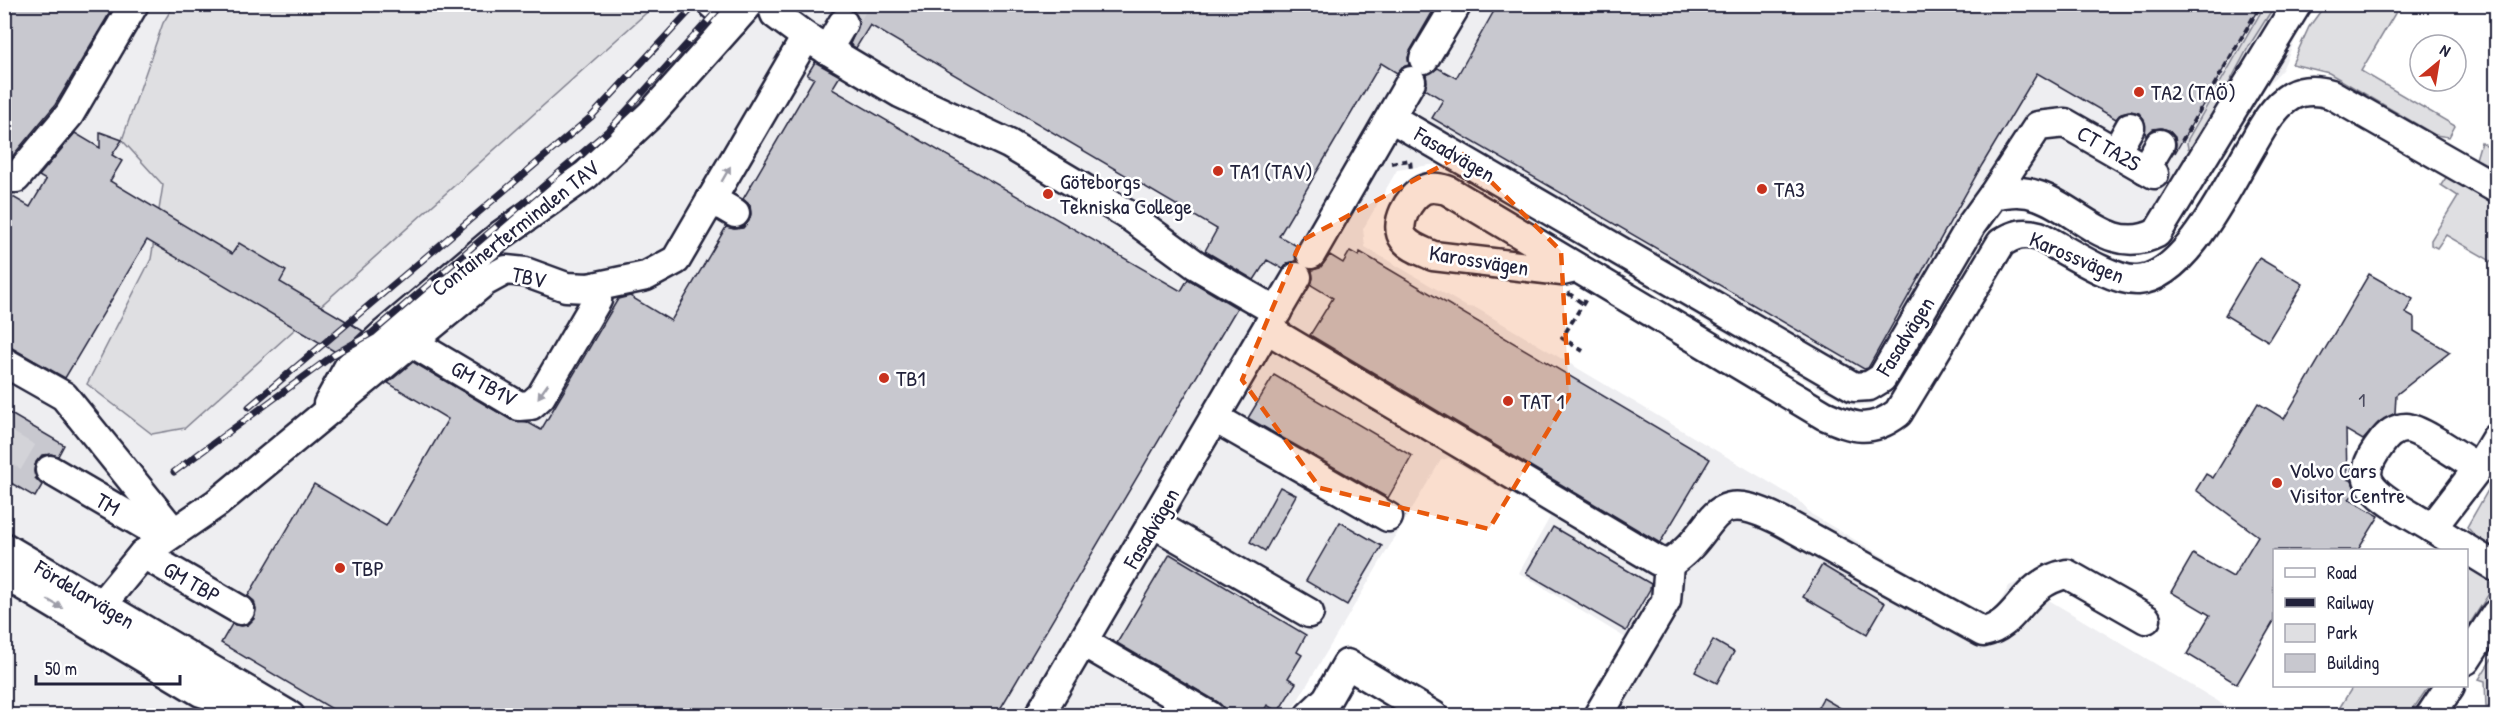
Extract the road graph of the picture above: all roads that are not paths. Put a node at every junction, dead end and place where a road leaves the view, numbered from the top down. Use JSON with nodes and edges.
{"nodes":[{"id":1,"x":134,"y":4,"type":"edge"},
{"id":2,"x":772,"y":4,"type":"edge"},
{"id":3,"x":1457,"y":4,"type":"edge"},
{"id":4,"x":2297,"y":4,"type":"edge"},
{"id":5,"x":731,"y":10,"type":"edge"},
{"id":6,"x":843,"y":23,"type":"tunnel mouth"},
{"id":7,"x":827,"y":50,"type":"junction"},
{"id":8,"x":1391,"y":118,"type":"junction"},
{"id":9,"x":2129,"y":160,"type":"junction"},
{"id":10,"x":4,"y":178,"type":"edge"},
{"id":11,"x":2496,"y":188,"type":"edge"},
{"id":12,"x":1993,"y":195,"type":"junction"},
{"id":13,"x":1569,"y":279,"type":"junction"},
{"id":14,"x":589,"y":288,"type":"junction"},
{"id":15,"x":1272,"y":321,"type":"junction"},
{"id":16,"x":411,"y":342,"type":"junction"},
{"id":17,"x":4,"y":362,"type":"edge"},
{"id":18,"x":1215,"y":417,"type":"junction"},
{"id":19,"x":301,"y":434,"type":"junction"},
{"id":20,"x":2496,"y":438,"type":"edge"},
{"id":21,"x":2478,"y":468,"type":"junction"},
{"id":22,"x":50,"y":470,"type":"tunnel mouth"},
{"id":23,"x":1388,"y":517,"type":"dead end"},
{"id":24,"x":1153,"y":523,"type":"junction"},
{"id":25,"x":2432,"y":528,"type":"junction"},
{"id":26,"x":169,"y":534,"type":"junction"},
{"id":27,"x":4,"y":546,"type":"edge"},
{"id":28,"x":2466,"y":549,"type":"edge"},
{"id":29,"x":2468,"y":550,"type":"edge"},
{"id":30,"x":143,"y":554,"type":"junction"},
{"id":31,"x":1669,"y":564,"type":"junction"},
{"id":32,"x":2496,"y":567,"type":"edge"},
{"id":33,"x":4,"y":574,"type":"edge"},
{"id":34,"x":240,"y":610,"type":"dead end"},
{"id":35,"x":1309,"y":613,"type":"dead end"},
{"id":36,"x":2496,"y":614,"type":"edge"},
{"id":37,"x":97,"y":615,"type":"junction"},
{"id":38,"x":2146,"y":619,"type":"dead end"},
{"id":39,"x":1083,"y":642,"type":"junction"},
{"id":40,"x":2468,"y":657,"type":"edge"},
{"id":41,"x":2449,"y":687,"type":"edge"},
{"id":42,"x":274,"y":716,"type":"edge"},
{"id":43,"x":290,"y":716,"type":"edge"},
{"id":44,"x":1039,"y":716,"type":"edge"},
{"id":45,"x":1210,"y":716,"type":"edge"},
{"id":46,"x":1309,"y":716,"type":"edge"},
{"id":47,"x":1434,"y":716,"type":"edge"},
{"id":48,"x":1598,"y":716,"type":"edge"},
{"id":49,"x":2430,"y":716,"type":"edge"}],
"edges":[{"from":1,"to":10,"type":"street"},
{"from":2,"to":7,"type":"street"},
{"from":3,"to":8,"type":"street","name":"Fasadvägen"},
{"from":4,"to":12,"type":"street"},
{"from":5,"to":19,"type":"street","name":"Containerterminalen TAV"},
{"from":6,"to":7,"type":"street","name":"TBV"},
{"from":14,"to":7,"type":"street","name":"TBV","one_way":true},
{"from":7,"to":15,"type":"street"},
{"from":8,"to":12,"type":"street","name":"Fasadvägen"},
{"from":8,"to":15,"type":"street","name":"Fasadvägen"},
{"from":9,"to":9,"type":"street"},
{"from":9,"to":12,"type":"street","name":"CT TA2S"},
{"from":11,"to":13,"type":"street","name":"Karossvägen"},
{"from":13,"to":13,"type":"street","name":"Karossvägen"},
{"from":14,"to":16,"type":"street","name":"TBV"},
{"from":14,"to":16,"type":"street","name":"GM TB1V","one_way":true},
{"from":15,"to":18,"type":"street","name":"Fasadvägen"},
{"from":15,"to":31,"type":"street"},
{"from":16,"to":19,"type":"street","name":"TBV"},
{"from":17,"to":26,"type":"street"},
{"from":18,"to":23,"type":"street"},
{"from":18,"to":24,"type":"street","name":"Fasadvägen"},
{"from":19,"to":26,"type":"street","name":"TBV"},
{"from":20,"to":21,"type":"street"},
{"from":21,"to":25,"type":"street"},
{"from":21,"to":25,"type":"street"},
{"from":22,"to":26,"type":"street","name":"TM"},
{"from":24,"to":35,"type":"street"},
{"from":24,"to":39,"type":"street","name":"Fasadvägen"},
{"from":25,"to":28,"type":"street"},
{"from":26,"to":30,"type":"street","name":"TBV"},
{"from":27,"to":37,"type":"street","name":"Fördelarvägen"},
{"from":29,"to":32,"type":"street"},
{"from":30,"to":34,"type":"street","name":"GM TBP"},
{"from":30,"to":37,"type":"street","name":"TBV"},
{"from":31,"to":38,"type":"street"},
{"from":31,"to":48,"type":"street"},
{"from":33,"to":37,"type":"street","name":"Fördelarvägen","one_way":true},
{"from":36,"to":40,"type":"street"},
{"from":37,"to":42,"type":"street","name":"Fördelarvägen"},
{"from":37,"to":43,"type":"street","name":"Fördelarvägen"},
{"from":39,"to":44,"type":"street","name":"Fasadvägen"},
{"from":39,"to":45,"type":"street"},
{"from":41,"to":49,"type":"street"},
{"from":46,"to":47,"type":"street"}]}
